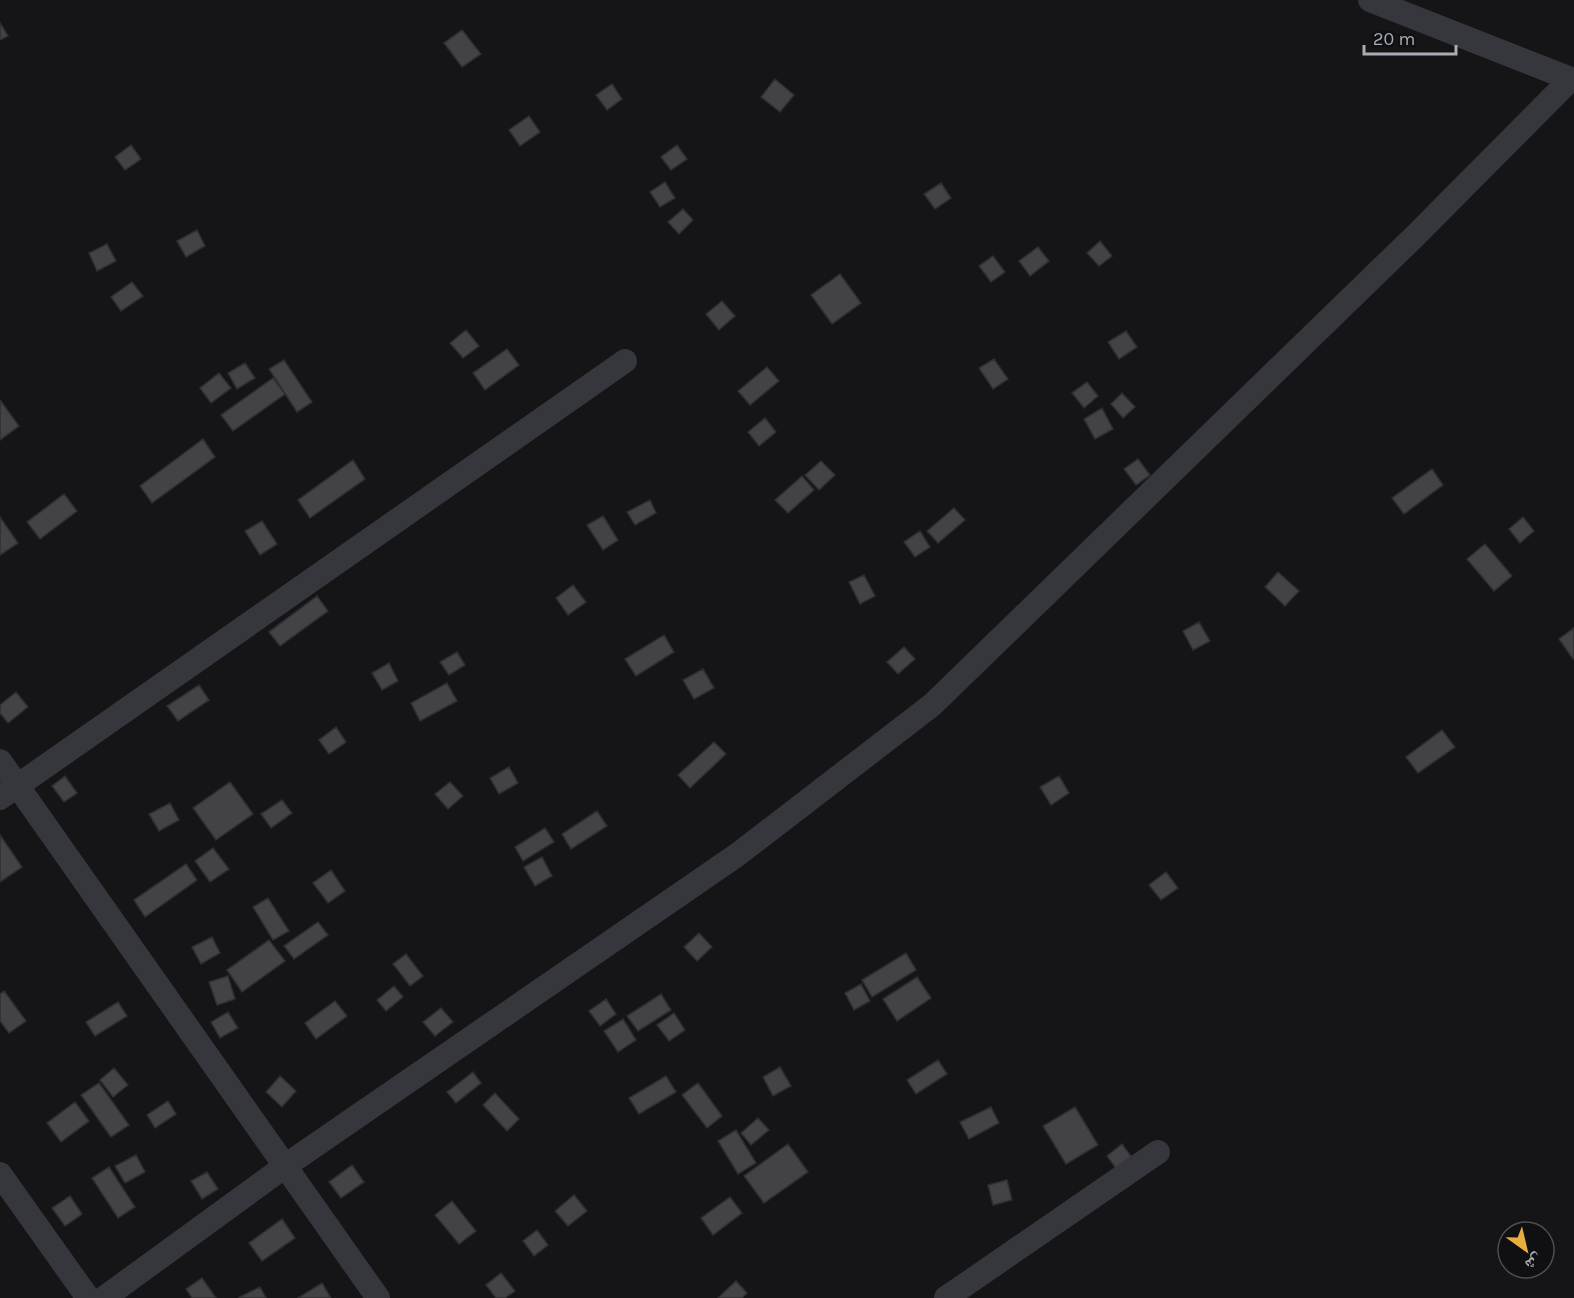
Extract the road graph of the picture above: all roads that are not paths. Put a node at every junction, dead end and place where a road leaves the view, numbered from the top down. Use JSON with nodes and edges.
{"nodes":[{"id":1,"x":1370,"y":0,"type":"edge"},
{"id":2,"x":1572,"y":80,"type":"edge"},
{"id":3,"x":625,"y":361,"type":"dead end"},
{"id":4,"x":0,"y":761,"type":"edge"},
{"id":5,"x":9,"y":792,"type":"edge"},
{"id":6,"x":1158,"y":1152,"type":"dead end"},
{"id":7,"x":286,"y":1166,"type":"junction"},
{"id":8,"x":0,"y":1174,"type":"edge"},
{"id":9,"x":88,"y":1298,"type":"edge"},
{"id":10,"x":104,"y":1298,"type":"edge"},
{"id":11,"x":378,"y":1298,"type":"edge"},
{"id":12,"x":946,"y":1298,"type":"edge"}],
"edges":[{"from":1,"to":2,"type":"street"},
{"from":2,"to":7,"type":"street"},
{"from":3,"to":5,"type":"street"},
{"from":4,"to":5,"type":"street"},
{"from":5,"to":7,"type":"street"},
{"from":6,"to":12,"type":"street"},
{"from":7,"to":10,"type":"street"},
{"from":7,"to":11,"type":"street"},
{"from":8,"to":9,"type":"street"}]}
